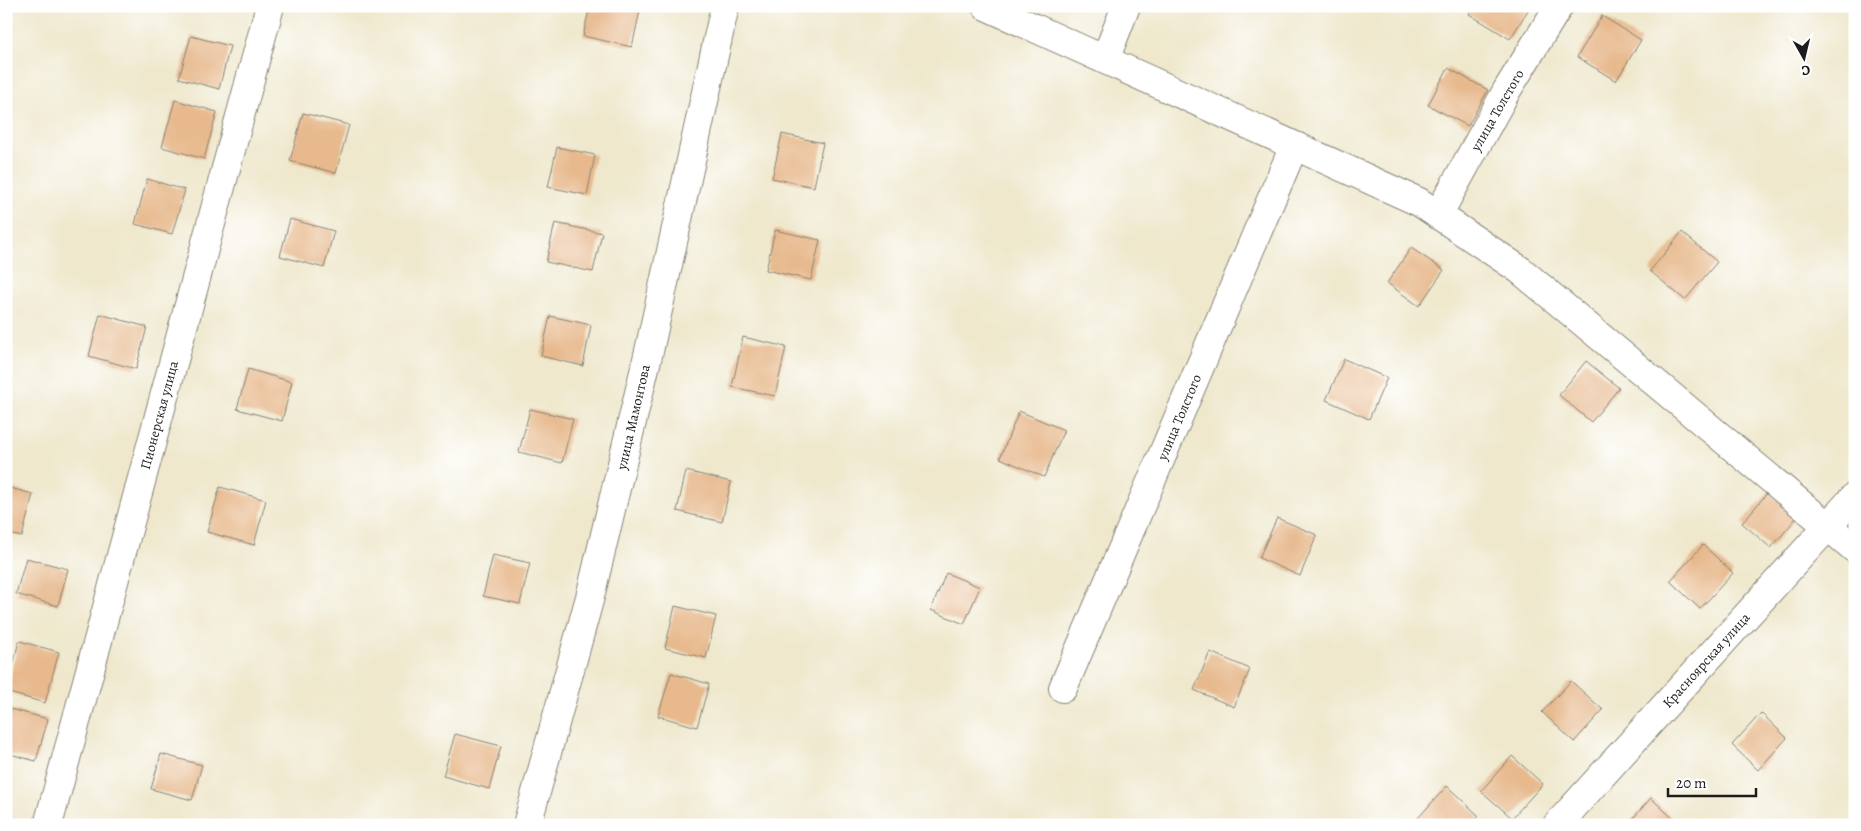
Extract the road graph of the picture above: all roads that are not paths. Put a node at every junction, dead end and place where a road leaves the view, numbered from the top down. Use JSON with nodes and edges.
{"nodes":[{"id":1,"x":270,"y":6,"type":"edge"},
{"id":2,"x":725,"y":6,"type":"edge"},
{"id":3,"x":986,"y":6,"type":"edge"},
{"id":4,"x":1126,"y":6,"type":"edge"},
{"id":5,"x":1559,"y":6,"type":"edge"},
{"id":6,"x":1105,"y":60,"type":"junction"},
{"id":7,"x":1294,"y":146,"type":"junction"},
{"id":8,"x":1438,"y":215,"type":"junction"},
{"id":9,"x":1855,"y":496,"type":"edge"},
{"id":10,"x":1827,"y":526,"type":"junction"},
{"id":11,"x":1855,"y":549,"type":"edge"},
{"id":12,"x":1063,"y":688,"type":"dead end"},
{"id":13,"x":48,"y":825,"type":"edge"},
{"id":14,"x":527,"y":825,"type":"edge"},
{"id":15,"x":1557,"y":825,"type":"edge"}],
"edges":[{"from":1,"to":13,"type":"street","name":"Пионерская улица"},
{"from":2,"to":14,"type":"street","name":"улица Мамонтова"},
{"from":3,"to":6,"type":"street"},
{"from":4,"to":6,"type":"street"},
{"from":5,"to":8,"type":"street","name":"улица Толстого"},
{"from":6,"to":7,"type":"street"},
{"from":7,"to":8,"type":"street"},
{"from":7,"to":12,"type":"street","name":"улица Толстого"},
{"from":8,"to":10,"type":"street"},
{"from":9,"to":10,"type":"street","name":"Красноярская улица"},
{"from":10,"to":11,"type":"street"},
{"from":10,"to":15,"type":"street","name":"Красноярская улица"}]}
